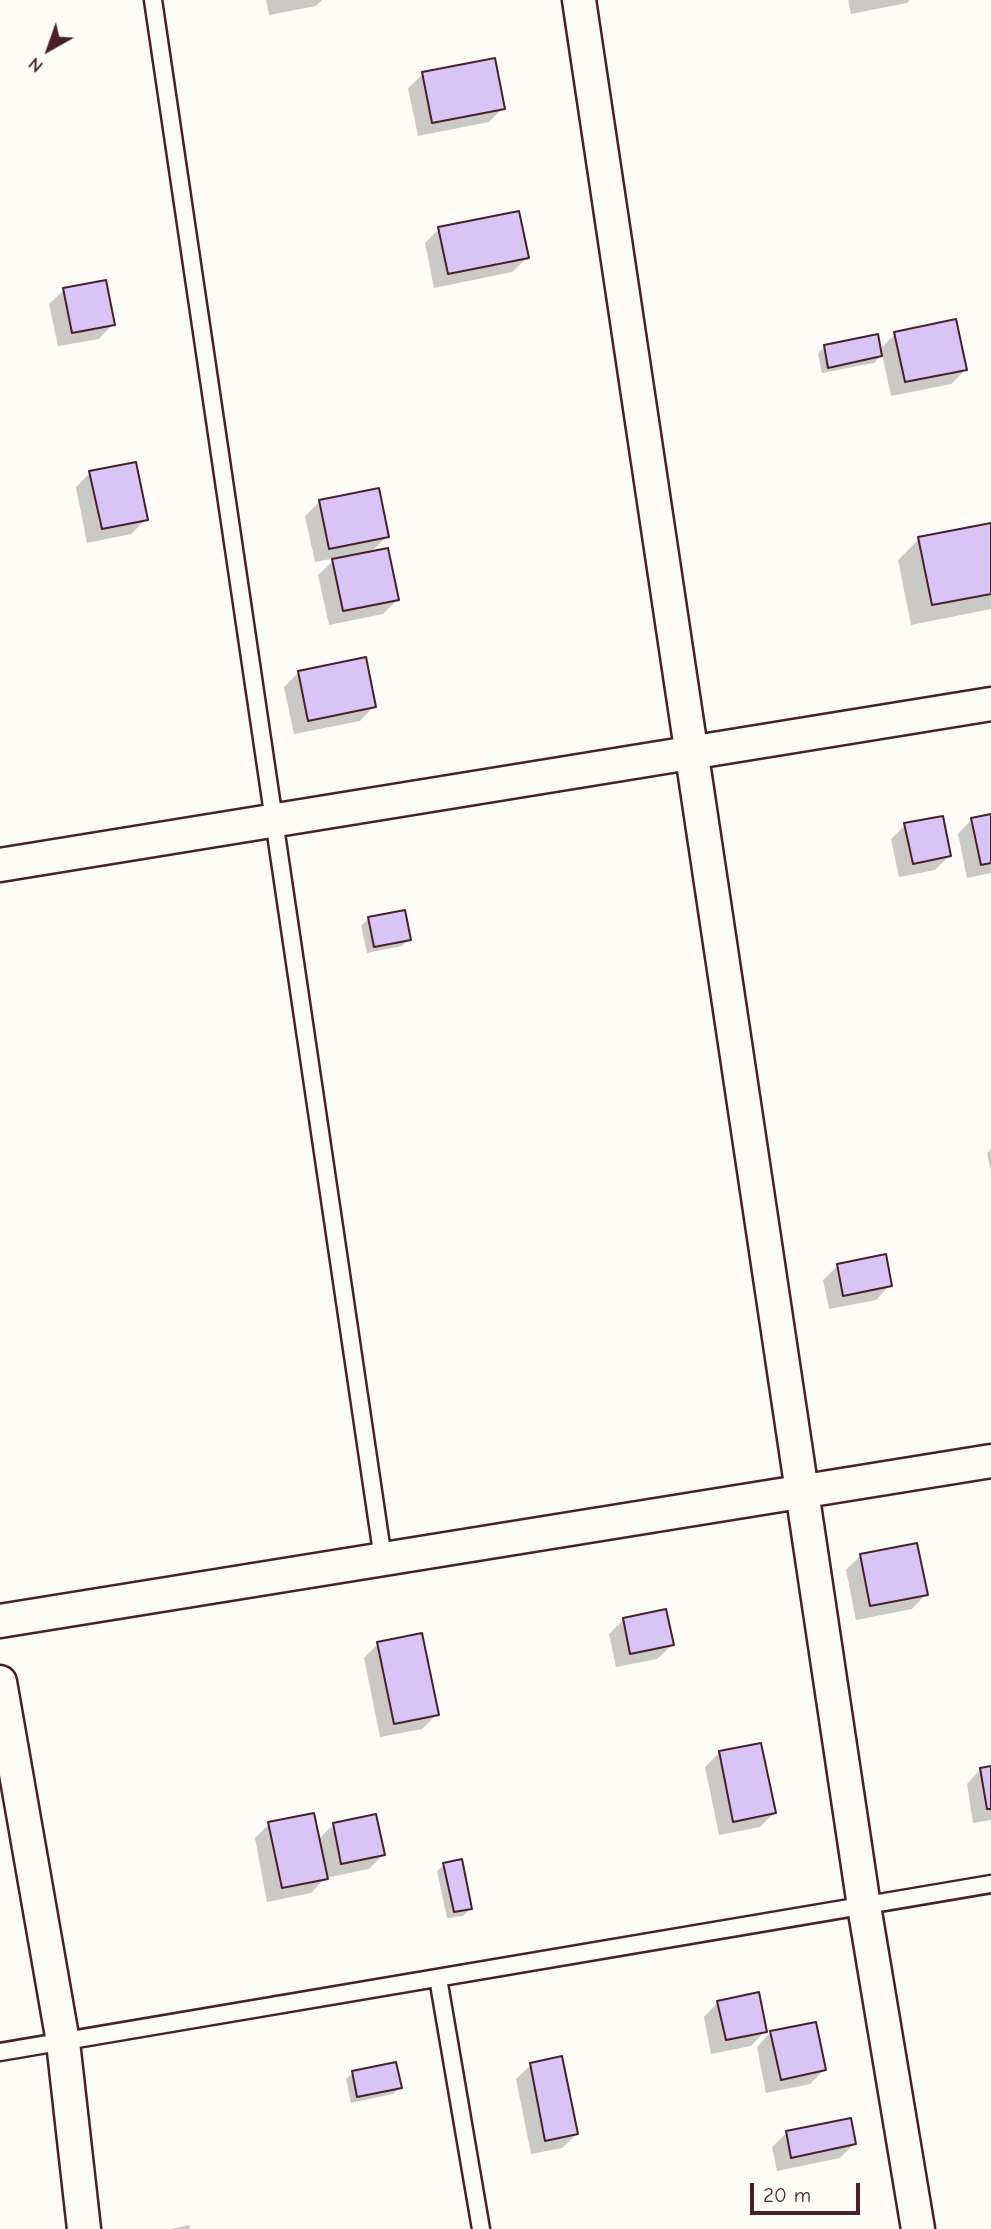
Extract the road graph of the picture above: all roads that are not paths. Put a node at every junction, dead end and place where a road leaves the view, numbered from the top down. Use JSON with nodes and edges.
{"nodes":[{"id":1,"x":153,"y":0,"type":"edge"},
{"id":2,"x":579,"y":0,"type":"edge"},
{"id":3,"x":991,"y":704,"type":"edge"},
{"id":4,"x":693,"y":753,"type":"junction"},
{"id":5,"x":275,"y":820,"type":"junction"},
{"id":6,"x":0,"y":865,"type":"edge"},
{"id":7,"x":991,"y":1461,"type":"edge"},
{"id":8,"x":803,"y":1491,"type":"junction"},
{"id":9,"x":383,"y":1559,"type":"junction"},
{"id":10,"x":0,"y":1621,"type":"edge"},
{"id":11,"x":0,"y":1682,"type":"edge"},
{"id":12,"x":991,"y":1884,"type":"edge"},
{"id":13,"x":864,"y":1906,"type":"junction"},
{"id":14,"x":438,"y":1978,"type":"junction"},
{"id":15,"x":63,"y":2042,"type":"junction"},
{"id":16,"x":0,"y":2053,"type":"edge"},
{"id":17,"x":84,"y":2229,"type":"edge"},
{"id":18,"x":481,"y":2229,"type":"edge"},
{"id":19,"x":918,"y":2229,"type":"edge"}],
"edges":[{"from":1,"to":5,"type":"lane"},
{"from":2,"to":4,"type":"street"},
{"from":3,"to":4,"type":"street"},
{"from":4,"to":5,"type":"street"},
{"from":4,"to":8,"type":"street"},
{"from":5,"to":6,"type":"street"},
{"from":5,"to":9,"type":"lane"},
{"from":7,"to":8,"type":"street"},
{"from":8,"to":9,"type":"street"},
{"from":8,"to":13,"type":"street"},
{"from":9,"to":10,"type":"street"},
{"from":11,"to":15,"type":"street"},
{"from":12,"to":13,"type":"lane"},
{"from":13,"to":14,"type":"lane"},
{"from":13,"to":19,"type":"street"},
{"from":14,"to":15,"type":"lane"},
{"from":14,"to":18,"type":"lane"},
{"from":15,"to":16,"type":"lane"},
{"from":15,"to":17,"type":"street"}]}
